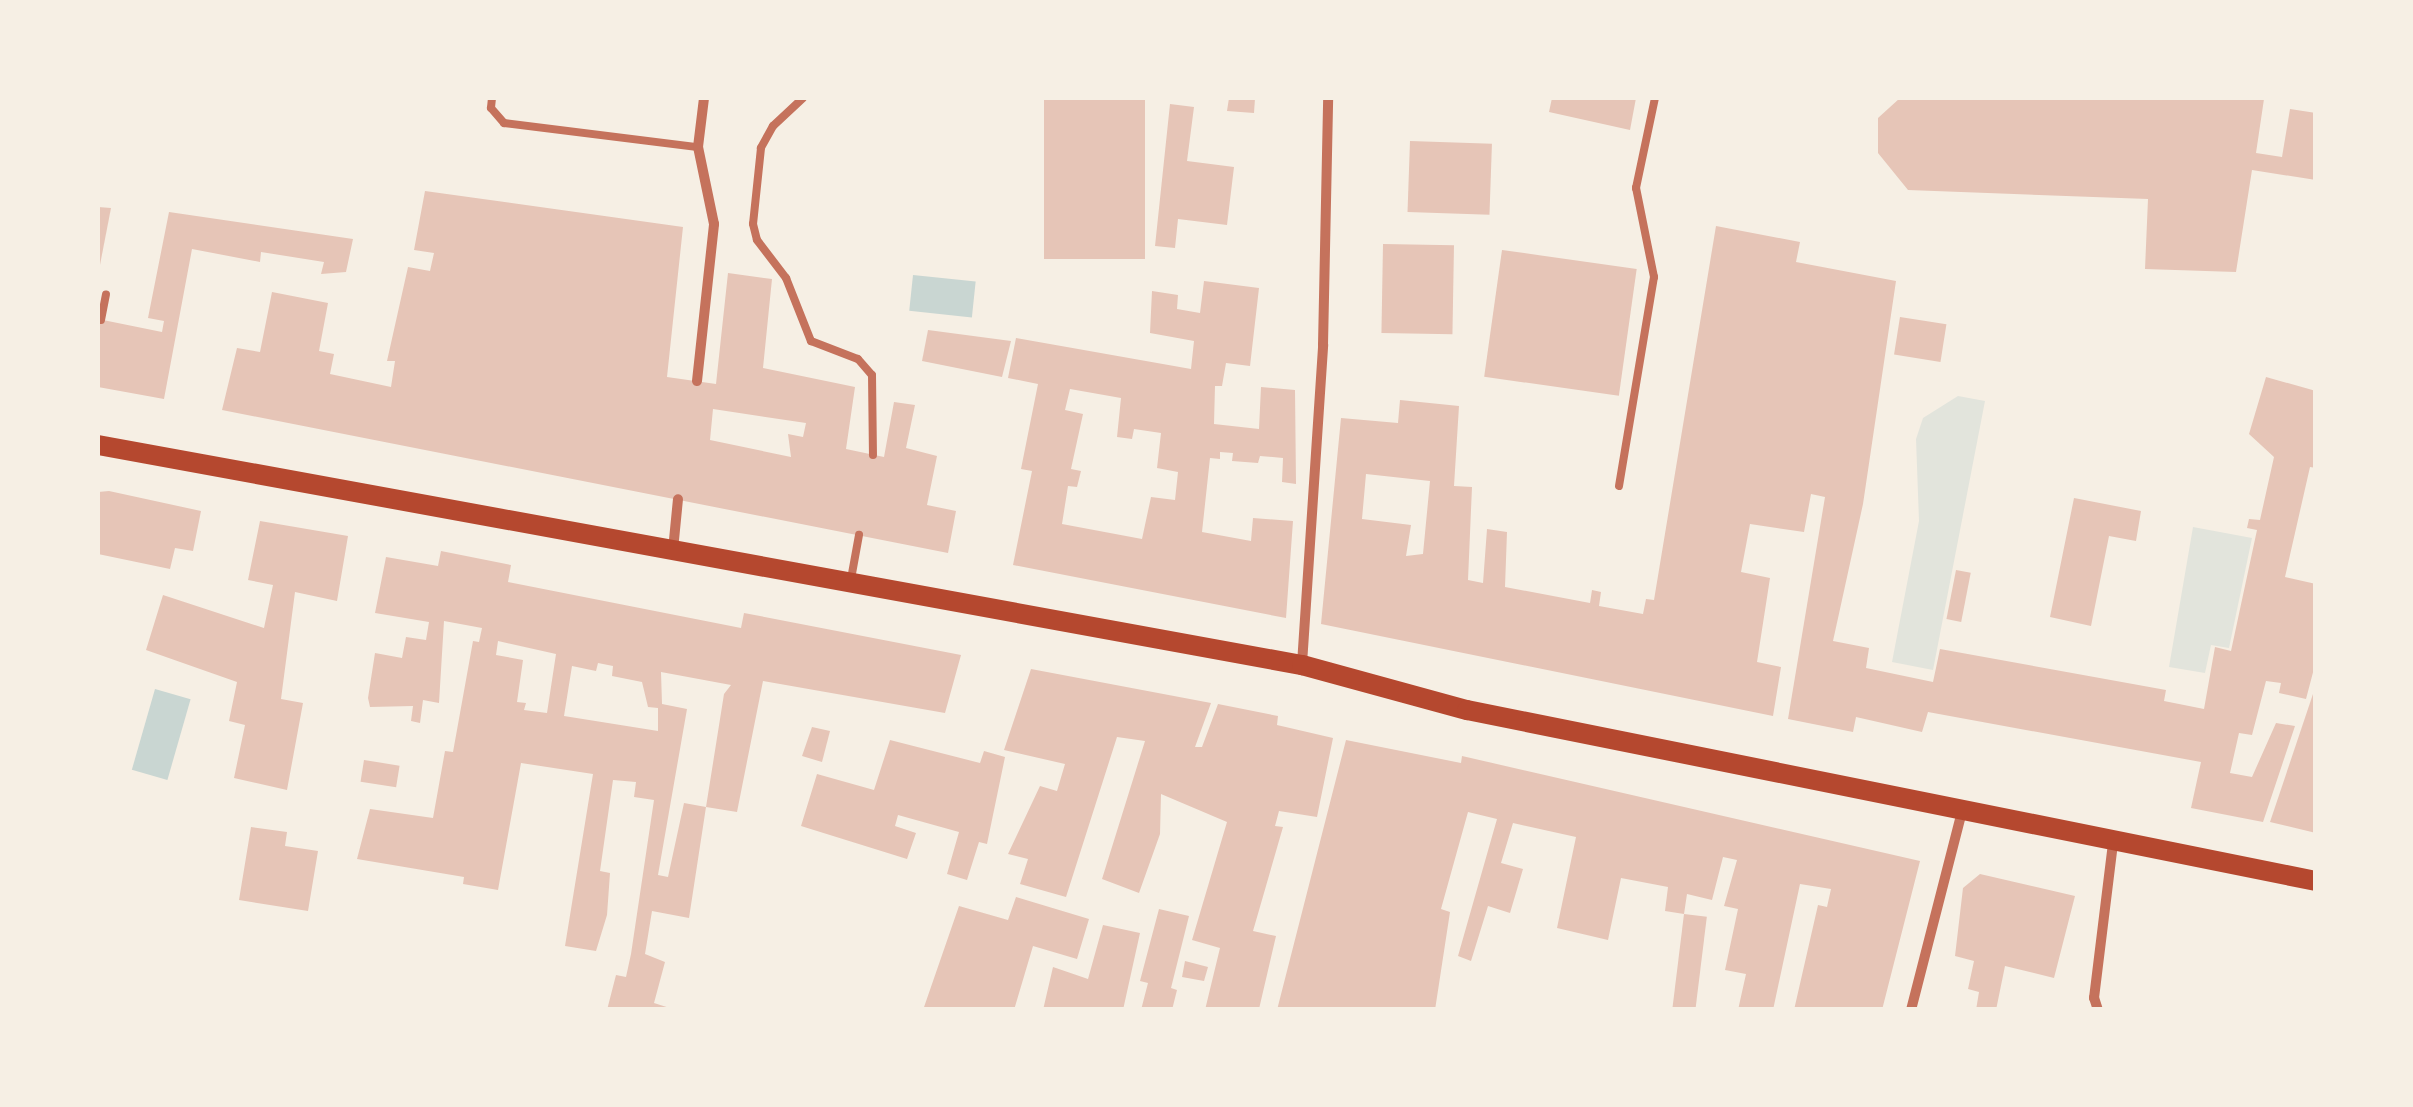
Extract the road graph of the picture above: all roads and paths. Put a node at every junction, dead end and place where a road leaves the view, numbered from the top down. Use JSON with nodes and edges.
{"nodes":[{"id":1,"x":492,"y":98,"type":"edge"},
{"id":2,"x":704,"y":98,"type":"edge"},
{"id":3,"x":803,"y":98,"type":"edge"},
{"id":4,"x":1328,"y":98,"type":"edge"},
{"id":5,"x":1655,"y":98,"type":"edge"},
{"id":6,"x":698,"y":147,"type":"junction"},
{"id":7,"x":106,"y":294,"type":"dead end"},
{"id":8,"x":101,"y":320,"type":"dead end"},
{"id":9,"x":697,"y":381,"type":"dead end"},
{"id":10,"x":98,"y":445,"type":"edge"},
{"id":11,"x":874,"y":455,"type":"dead end"},
{"id":12,"x":1619,"y":486,"type":"dead end"},
{"id":13,"x":678,"y":499,"type":"dead end"},
{"id":14,"x":859,"y":535,"type":"dead end"},
{"id":15,"x":673,"y":550,"type":"junction"},
{"id":16,"x":850,"y":583,"type":"junction"},
{"id":17,"x":1302,"y":665,"type":"junction"},
{"id":18,"x":1962,"y":812,"type":"junction"},
{"id":19,"x":2113,"y":844,"type":"junction"},
{"id":20,"x":2316,"y":881,"type":"edge"},
{"id":21,"x":1911,"y":1010,"type":"edge"},
{"id":22,"x":2098,"y":1010,"type":"edge"}],
"edges":[{"from":1,"to":6,"type":"lane"},
{"from":2,"to":6,"type":"street"},
{"from":3,"to":11,"type":"lane"},
{"from":4,"to":17,"type":"street"},
{"from":5,"to":12,"type":"lane"},
{"from":6,"to":9,"type":"street"},
{"from":7,"to":8,"type":"lane"},
{"from":10,"to":15,"type":"main road"},
{"from":13,"to":15,"type":"street"},
{"from":14,"to":16,"type":"lane"},
{"from":15,"to":16,"type":"main road"},
{"from":16,"to":17,"type":"main road"},
{"from":17,"to":18,"type":"main road"},
{"from":18,"to":19,"type":"main road"},
{"from":18,"to":21,"type":"street"},
{"from":19,"to":20,"type":"main road"},
{"from":19,"to":22,"type":"street"}]}
